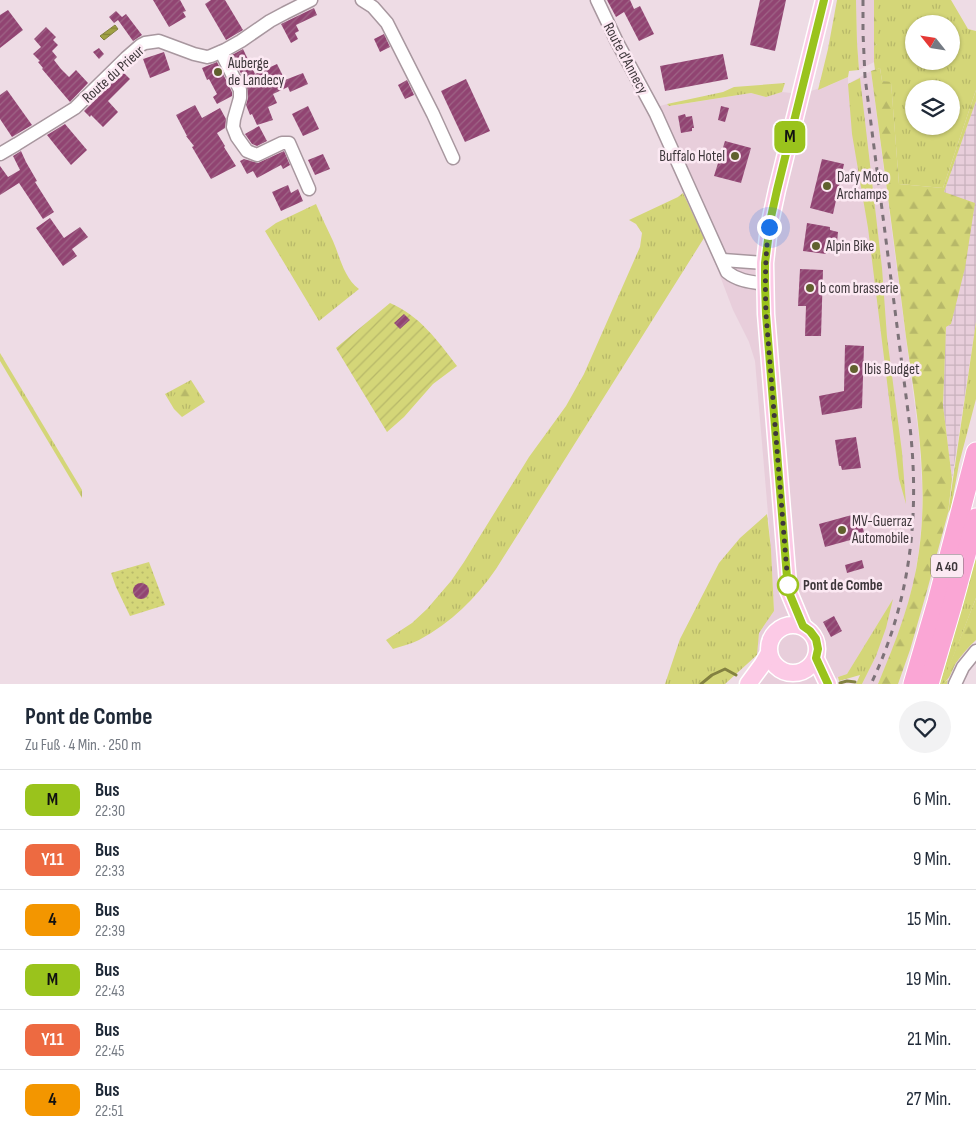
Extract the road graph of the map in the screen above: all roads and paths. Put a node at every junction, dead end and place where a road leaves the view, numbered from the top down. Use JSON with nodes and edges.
{"nodes":[{"id":1,"x":311,"y":0,"type":"edge"},
{"id":2,"x":362,"y":0,"type":"edge"},
{"id":3,"x":597,"y":0,"type":"edge"},
{"id":4,"x":824,"y":0,"type":"edge"},
{"id":5,"x":222,"y":52,"type":"junction"},
{"id":6,"x":0,"y":154,"type":"edge"},
{"id":7,"x":453,"y":158,"type":"dead end"},
{"id":8,"x":309,"y":189,"type":"dead end"},
{"id":9,"x":723,"y":260,"type":"junction"},
{"id":10,"x":765,"y":263,"type":"junction"},
{"id":11,"x":765,"y":284,"type":"junction"},
{"id":12,"x":976,"y":452,"type":"edge"},
{"id":13,"x":976,"y":518,"type":"edge"},
{"id":14,"x":788,"y":590,"type":"junction"},
{"id":15,"x":803,"y":626,"type":"junction"},
{"id":16,"x":780,"y":628,"type":"junction"},
{"id":17,"x":976,"y":651,"type":"edge"},
{"id":18,"x":769,"y":653,"type":"junction"},
{"id":19,"x":816,"y":658,"type":"junction"},
{"id":20,"x":784,"y":671,"type":"junction"},
{"id":21,"x":801,"y":672,"type":"junction"},
{"id":22,"x":748,"y":684,"type":"edge"},
{"id":23,"x":752,"y":684,"type":"edge"},
{"id":24,"x":817,"y":684,"type":"edge"},
{"id":25,"x":828,"y":684,"type":"edge"},
{"id":26,"x":913,"y":684,"type":"edge"},
{"id":27,"x":929,"y":684,"type":"edge"},
{"id":28,"x":955,"y":684,"type":"edge"}],
"edges":[{"from":1,"to":5,"type":"street","name":"Route du Prieur"},
{"from":2,"to":7,"type":"street"},
{"from":3,"to":9,"type":"street","name":"Route d'Annecy"},
{"from":4,"to":10,"type":"main road"},
{"from":5,"to":6,"type":"street","name":"Route du Prieur"},
{"from":5,"to":8,"type":"street"},
{"from":9,"to":10,"type":"street"},
{"from":9,"to":11,"type":"street","name":"Route d'Annecy"},
{"from":10,"to":11,"type":"main road"},
{"from":11,"to":14,"type":"main road"},
{"from":12,"to":26,"type":"highway","number":"A 40"},
{"from":13,"to":27,"type":"highway","number":"A 40"},
{"from":14,"to":15,"type":"main road"},
{"from":14,"to":16,"type":"main road"},
{"from":15,"to":16,"type":"main road"},
{"from":15,"to":19,"type":"main road"},
{"from":16,"to":18,"type":"main road"},
{"from":17,"to":28,"type":"street"},
{"from":18,"to":20,"type":"main road"},
{"from":18,"to":22,"type":"main road"},
{"from":19,"to":21,"type":"main road"},
{"from":19,"to":25,"type":"main road"},
{"from":20,"to":21,"type":"main road"},
{"from":20,"to":23,"type":"main road"},
{"from":21,"to":24,"type":"main road"}]}
